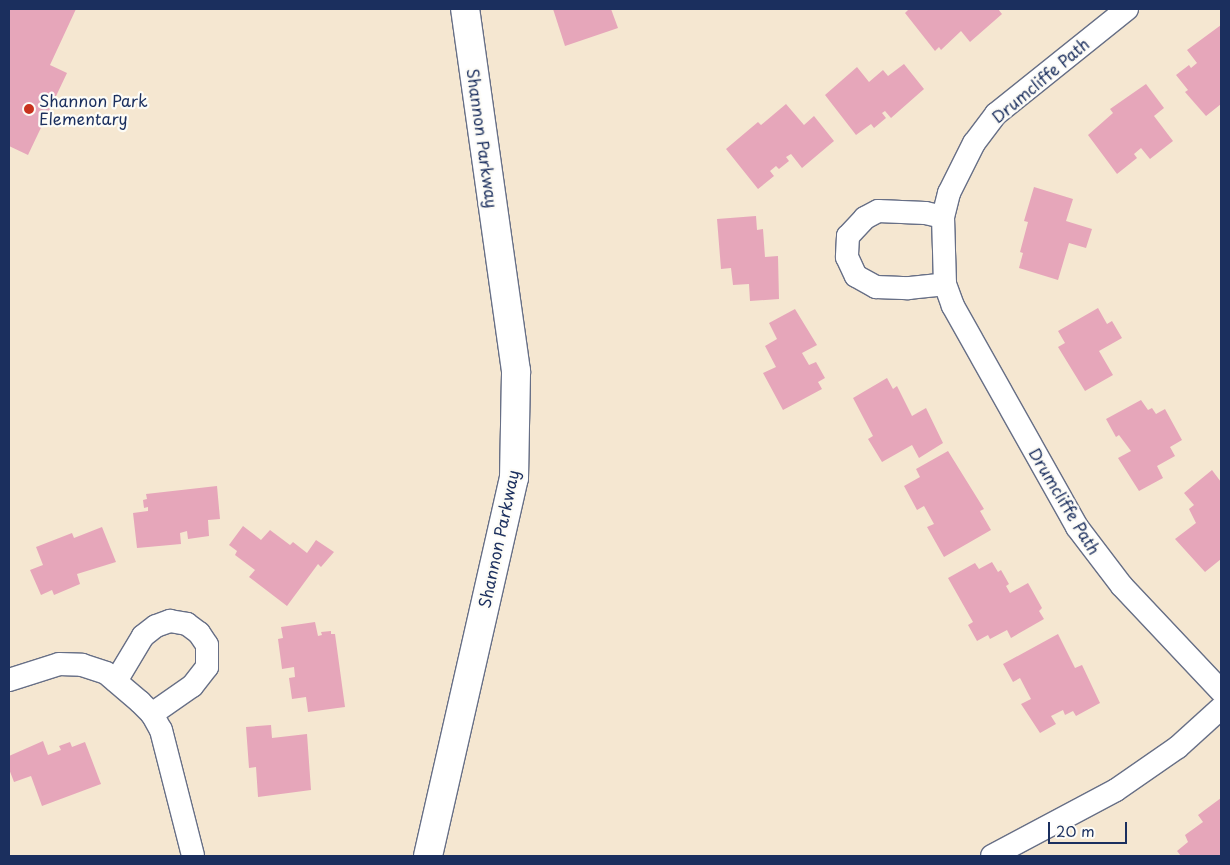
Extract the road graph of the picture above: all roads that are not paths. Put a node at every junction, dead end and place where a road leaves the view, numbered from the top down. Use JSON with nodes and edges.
{"nodes":[{"id":1,"x":465,"y":9,"type":"edge"},
{"id":2,"x":1127,"y":9,"type":"edge"},
{"id":3,"x":943,"y":217,"type":"junction"},
{"id":4,"x":945,"y":284,"type":"junction"},
{"id":5,"x":9,"y":680,"type":"edge"},
{"id":6,"x":116,"y":681,"type":"junction"},
{"id":7,"x":1221,"y":691,"type":"edge"},
{"id":8,"x":1221,"y":708,"type":"edge"},
{"id":9,"x":152,"y":714,"type":"junction"},
{"id":10,"x":193,"y":856,"type":"edge"},
{"id":11,"x":428,"y":856,"type":"edge"},
{"id":12,"x":992,"y":856,"type":"edge"}],
"edges":[{"from":1,"to":11,"type":"street","name":"Shannon Parkway"},
{"from":2,"to":3,"type":"street","name":"Drumcliffe Path"},
{"from":3,"to":4,"type":"street","name":"Drumcliffe Path"},
{"from":3,"to":4,"type":"street"},
{"from":4,"to":7,"type":"street","name":"Drumcliffe Path"},
{"from":5,"to":6,"type":"street"},
{"from":6,"to":9,"type":"street"},
{"from":6,"to":9,"type":"street"},
{"from":8,"to":12,"type":"street"},
{"from":9,"to":10,"type":"street"}]}
